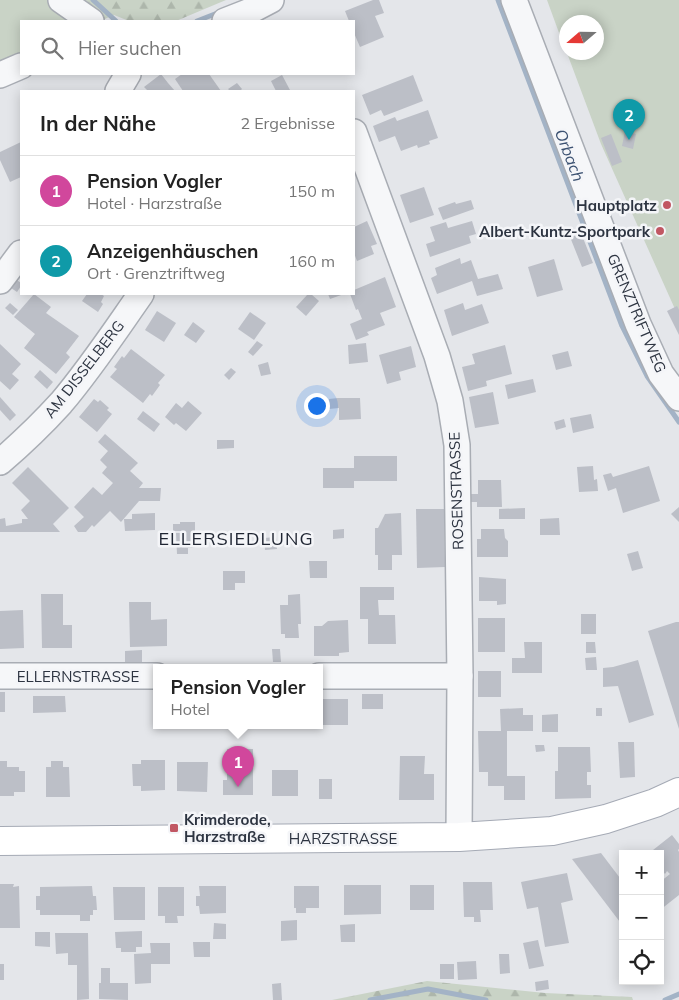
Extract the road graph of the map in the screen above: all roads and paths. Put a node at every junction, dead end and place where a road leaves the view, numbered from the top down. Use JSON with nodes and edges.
{"nodes":[{"id":1,"x":61,"y":0,"type":"edge"},
{"id":2,"x":271,"y":0,"type":"edge"},
{"id":3,"x":514,"y":0,"type":"edge"},
{"id":4,"x":89,"y":20,"type":"edge"},
{"id":5,"x":228,"y":20,"type":"edge"},
{"id":6,"x":20,"y":66,"type":"edge"},
{"id":7,"x":0,"y":75,"type":"edge"},
{"id":8,"x":127,"y":75,"type":"edge"},
{"id":9,"x":119,"y":90,"type":"edge"},
{"id":10,"x":355,"y":135,"type":"edge"},
{"id":11,"x":20,"y":254,"type":"edge"},
{"id":12,"x":0,"y":281,"type":"edge"},
{"id":13,"x":140,"y":295,"type":"edge"},
{"id":14,"x":679,"y":398,"type":"edge"},
{"id":15,"x":0,"y":462,"type":"edge"},
{"id":16,"x":0,"y":676,"type":"edge"},
{"id":17,"x":153,"y":676,"type":"edge"},
{"id":18,"x":323,"y":676,"type":"edge"},
{"id":19,"x":460,"y":676,"type":"junction"},
{"id":20,"x":679,"y":792,"type":"edge"},
{"id":21,"x":459,"y":837,"type":"junction"},
{"id":22,"x":0,"y":841,"type":"edge"}],
"edges":[{"from":1,"to":4,"type":"street"},
{"from":2,"to":5,"type":"street"},
{"from":3,"to":14,"type":"street","name":"GRENZTRIFTWEG"},
{"from":6,"to":7,"type":"street"},
{"from":8,"to":9,"type":"street"},
{"from":10,"to":19,"type":"street","name":"ROSENSTRASSE"},
{"from":11,"to":12,"type":"street"},
{"from":13,"to":15,"type":"street","name":"AM DISSELBERG"},
{"from":16,"to":17,"type":"street","name":"ELLERNSTRASSE"},
{"from":18,"to":19,"type":"street"},
{"from":19,"to":21,"type":"street","name":"ROSENSTRASSE"},
{"from":20,"to":21,"type":"main road","name":"HARZSTRASSE"},
{"from":21,"to":22,"type":"main road","name":"HARZSTRASSE"}]}
